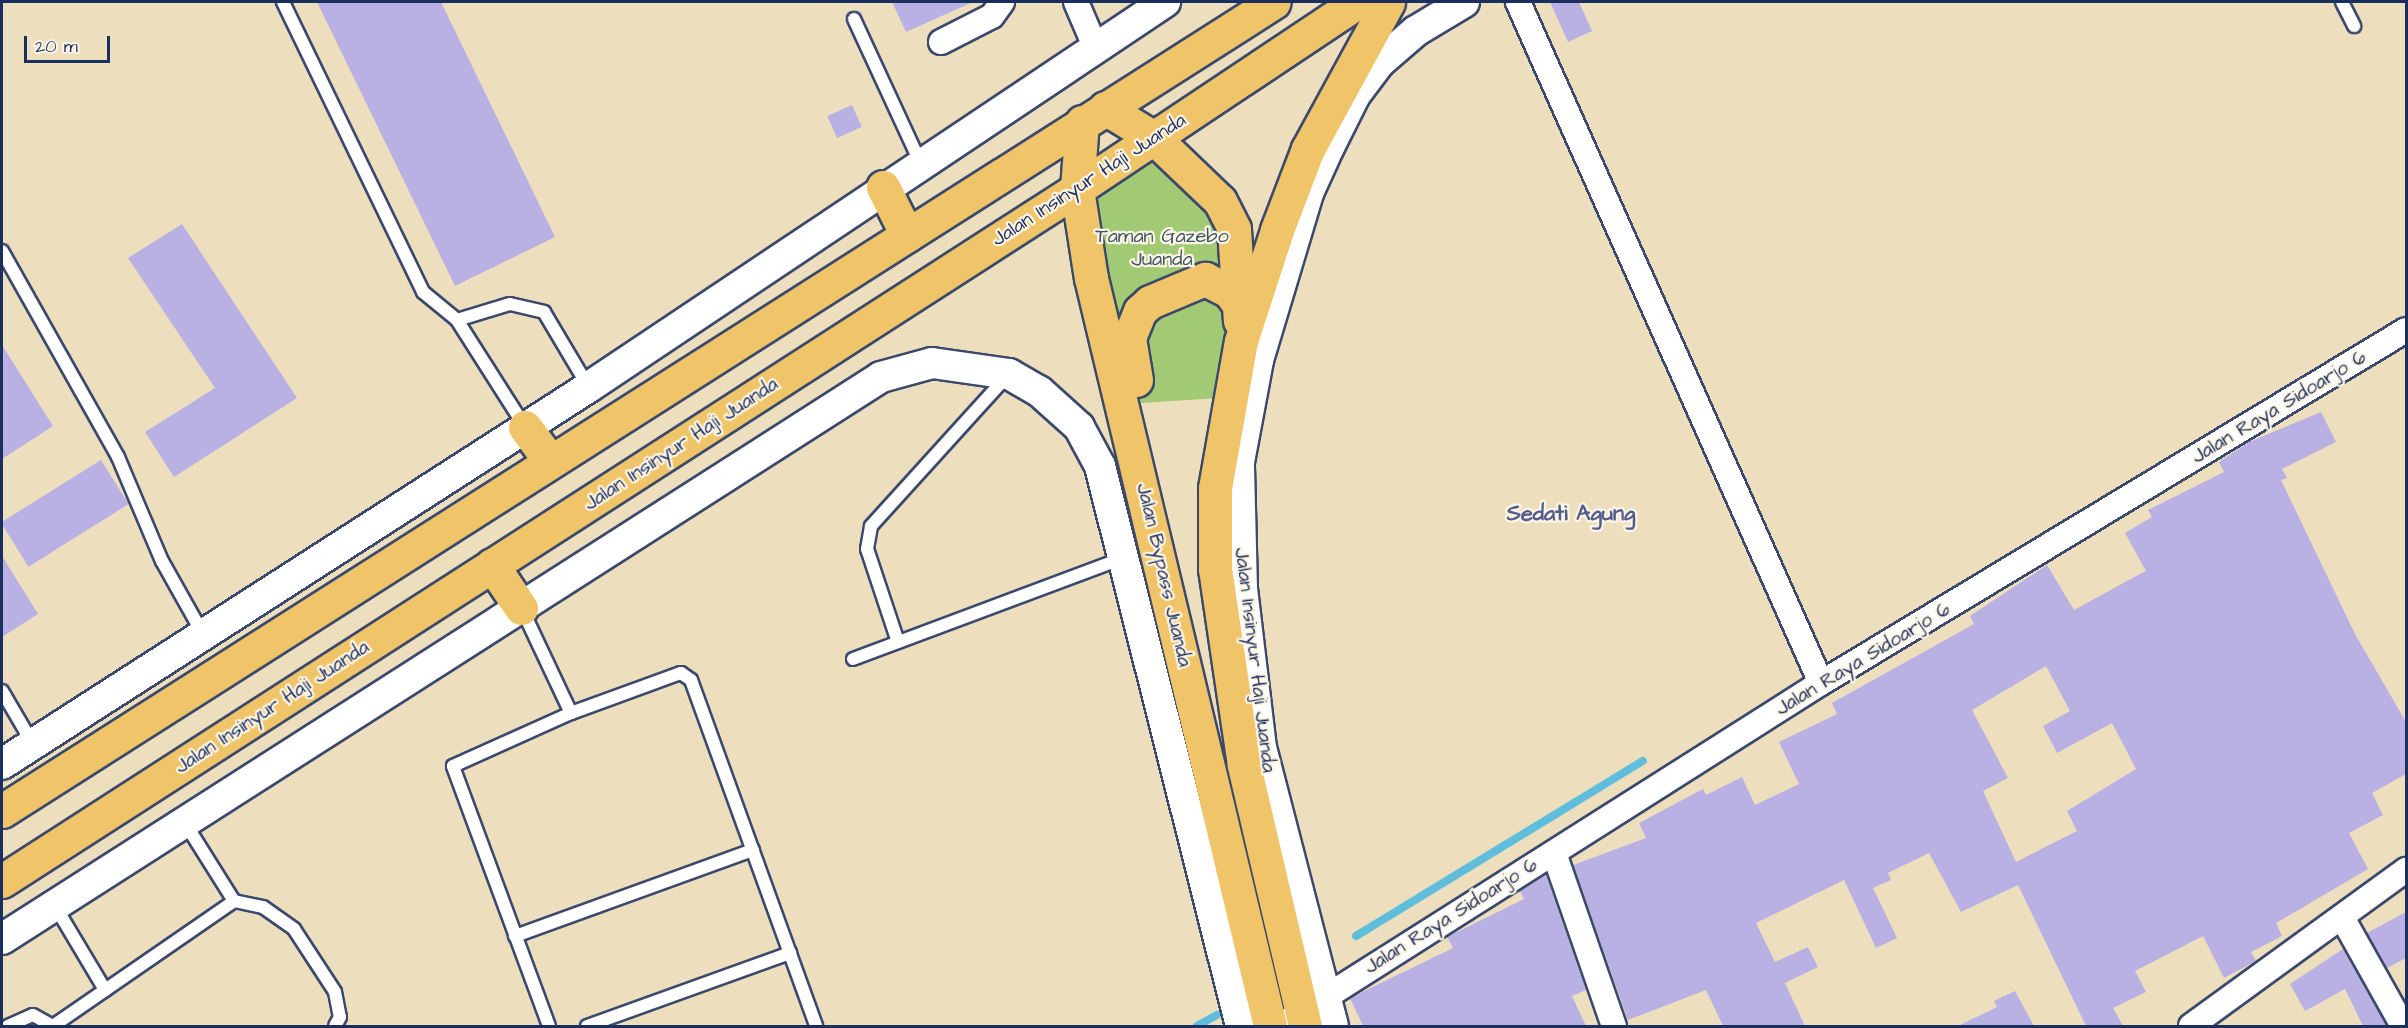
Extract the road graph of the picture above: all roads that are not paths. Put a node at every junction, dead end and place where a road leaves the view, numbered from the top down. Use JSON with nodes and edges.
{"nodes":[{"id":1,"x":283,"y":2,"type":"edge"},
{"id":2,"x":1002,"y":2,"type":"edge"},
{"id":3,"x":1076,"y":2,"type":"edge"},
{"id":4,"x":1165,"y":2,"type":"edge"},
{"id":5,"x":1274,"y":2,"type":"edge"},
{"id":6,"x":1358,"y":2,"type":"edge"},
{"id":7,"x":1388,"y":2,"type":"edge"},
{"id":8,"x":1464,"y":2,"type":"edge"},
{"id":9,"x":1518,"y":2,"type":"edge"},
{"id":10,"x":2342,"y":2,"type":"edge"},
{"id":11,"x":1135,"y":9,"type":"edge"},
{"id":12,"x":854,"y":19,"type":"dead end"},
{"id":13,"x":2354,"y":26,"type":"dead end"},
{"id":14,"x":941,"y":42,"type":"dead end"},
{"id":15,"x":1094,"y":44,"type":"junction"},
{"id":16,"x":1093,"y":115,"type":"junction"},
{"id":17,"x":1154,"y":138,"type":"junction"},
{"id":18,"x":920,"y":162,"type":"junction"},
{"id":19,"x":883,"y":187,"type":"junction"},
{"id":20,"x":1077,"y":189,"type":"junction"},
{"id":21,"x":907,"y":236,"type":"junction"},
{"id":22,"x":2,"y":251,"type":"edge"},
{"id":23,"x":1240,"y":306,"type":"junction"},
{"id":24,"x":457,"y":320,"type":"junction"},
{"id":25,"x":2406,"y":330,"type":"edge"},
{"id":26,"x":1241,"y":341,"type":"junction"},
{"id":27,"x":1009,"y":374,"type":"junction"},
{"id":28,"x":589,"y":387,"type":"junction"},
{"id":29,"x":525,"y":428,"type":"junction"},
{"id":30,"x":550,"y":461,"type":"junction"},
{"id":31,"x":1141,"y":471,"type":"junction"},
{"id":32,"x":1124,"y":558,"type":"junction"},
{"id":33,"x":492,"y":565,"type":"junction"},
{"id":34,"x":521,"y":608,"type":"junction"},
{"id":35,"x":203,"y":634,"type":"junction"},
{"id":36,"x":898,"y":642,"type":"junction"},
{"id":37,"x":853,"y":659,"type":"dead end"},
{"id":38,"x":1821,"y":684,"type":"junction"},
{"id":39,"x":2,"y":691,"type":"edge"},
{"id":40,"x":571,"y":713,"type":"junction"},
{"id":41,"x":33,"y":744,"type":"junction"},
{"id":42,"x":2,"y":764,"type":"edge"},
{"id":43,"x":2,"y":811,"type":"edge"},
{"id":44,"x":184,"y":821,"type":"junction"},
{"id":45,"x":753,"y":850,"type":"junction"},
{"id":46,"x":1554,"y":853,"type":"junction"},
{"id":47,"x":2406,"y":870,"type":"edge"},
{"id":48,"x":2,"y":881,"type":"edge"},
{"id":49,"x":234,"y":901,"type":"junction"},
{"id":50,"x":54,"y":905,"type":"junction"},
{"id":51,"x":2343,"y":919,"type":"junction"},
{"id":52,"x":515,"y":936,"type":"junction"},
{"id":53,"x":2,"y":939,"type":"edge"},
{"id":54,"x":790,"y":953,"type":"junction"},
{"id":55,"x":1301,"y":961,"type":"junction"},
{"id":56,"x":105,"y":990,"type":"junction"},
{"id":57,"x":1247,"y":991,"type":"junction"},
{"id":58,"x":1291,"y":1015,"type":"edge"},
{"id":59,"x":8,"y":1026,"type":"edge"},
{"id":60,"x":334,"y":1026,"type":"edge"},
{"id":61,"x":549,"y":1026,"type":"edge"},
{"id":62,"x":587,"y":1026,"type":"edge"},
{"id":63,"x":816,"y":1026,"type":"edge"},
{"id":64,"x":1334,"y":1026,"type":"edge"},
{"id":65,"x":1614,"y":1026,"type":"edge"},
{"id":66,"x":2191,"y":1026,"type":"edge"},
{"id":67,"x":2403,"y":1026,"type":"edge"}],
"edges":[{"from":1,"to":24,"type":"lane"},
{"from":2,"to":14,"type":"street"},
{"from":3,"to":15,"type":"street"},
{"from":4,"to":11,"type":"street"},
{"from":5,"to":16,"type":"highway"},
{"from":6,"to":17,"type":"highway","name":"Jalan Insinyur Haji Juanda"},
{"from":7,"to":26,"type":"highway"},
{"from":8,"to":55,"type":"street","name":"Jalan Insinyur Haji Juanda"},
{"from":9,"to":38,"type":"street"},
{"from":10,"to":13,"type":"lane"},
{"from":11,"to":15,"type":"street"},
{"from":12,"to":18,"type":"lane"},
{"from":15,"to":18,"type":"street"},
{"from":16,"to":17,"type":"highway"},
{"from":16,"to":20,"type":"highway","name":"Jalan Bypass Juanda"},
{"from":16,"to":21,"type":"highway"},
{"from":17,"to":20,"type":"highway","name":"Jalan Insinyur Haji Juanda"},
{"from":17,"to":23,"type":"highway"},
{"from":18,"to":19,"type":"street"},
{"from":19,"to":21,"type":"highway"},
{"from":19,"to":28,"type":"street"},
{"from":20,"to":31,"type":"highway","name":"Jalan Bypass Juanda"},
{"from":20,"to":33,"type":"highway","name":"Jalan Insinyur Haji Juanda"},
{"from":21,"to":30,"type":"highway"},
{"from":22,"to":35,"type":"lane"},
{"from":23,"to":26,"type":"highway"},
{"from":23,"to":31,"type":"highway"},
{"from":24,"to":28,"type":"lane"},
{"from":24,"to":29,"type":"lane"},
{"from":25,"to":38,"type":"street","name":"Jalan Raya Sidoarjo 6"},
{"from":26,"to":55,"type":"highway"},
{"from":27,"to":32,"type":"street"},
{"from":27,"to":34,"type":"street"},
{"from":27,"to":36,"type":"lane"},
{"from":28,"to":29,"type":"street"},
{"from":29,"to":30,"type":"highway"},
{"from":29,"to":35,"type":"street"},
{"from":30,"to":43,"type":"highway"},
{"from":31,"to":57,"type":"highway","name":"Jalan Bypass Juanda"},
{"from":32,"to":36,"type":"lane"},
{"from":32,"to":57,"type":"street"},
{"from":33,"to":34,"type":"highway"},
{"from":33,"to":48,"type":"highway","name":"Jalan Insinyur Haji Juanda"},
{"from":34,"to":40,"type":"lane"},
{"from":34,"to":44,"type":"street"},
{"from":35,"to":41,"type":"street"},
{"from":36,"to":37,"type":"lane"},
{"from":38,"to":46,"type":"street","name":"Jalan Raya Sidoarjo 6"},
{"from":39,"to":41,"type":"lane"},
{"from":40,"to":45,"type":"lane"},
{"from":40,"to":52,"type":"lane"},
{"from":41,"to":42,"type":"street"},
{"from":44,"to":49,"type":"lane"},
{"from":44,"to":50,"type":"street"},
{"from":45,"to":52,"type":"lane"},
{"from":45,"to":54,"type":"lane"},
{"from":46,"to":58,"type":"street","name":"Jalan Raya Sidoarjo 6"},
{"from":46,"to":65,"type":"street"},
{"from":47,"to":51,"type":"street"},
{"from":49,"to":56,"type":"lane"},
{"from":49,"to":60,"type":"lane"},
{"from":50,"to":53,"type":"street"},
{"from":50,"to":56,"type":"lane"},
{"from":51,"to":66,"type":"street"},
{"from":51,"to":67,"type":"street"},
{"from":52,"to":61,"type":"lane"},
{"from":54,"to":62,"type":"lane"},
{"from":54,"to":63,"type":"lane"},
{"from":55,"to":58,"type":"highway"},
{"from":56,"to":59,"type":"lane"},
{"from":57,"to":58,"type":"highway","name":"Jalan Bypass Juanda"},
{"from":58,"to":64,"type":"street"}]}
